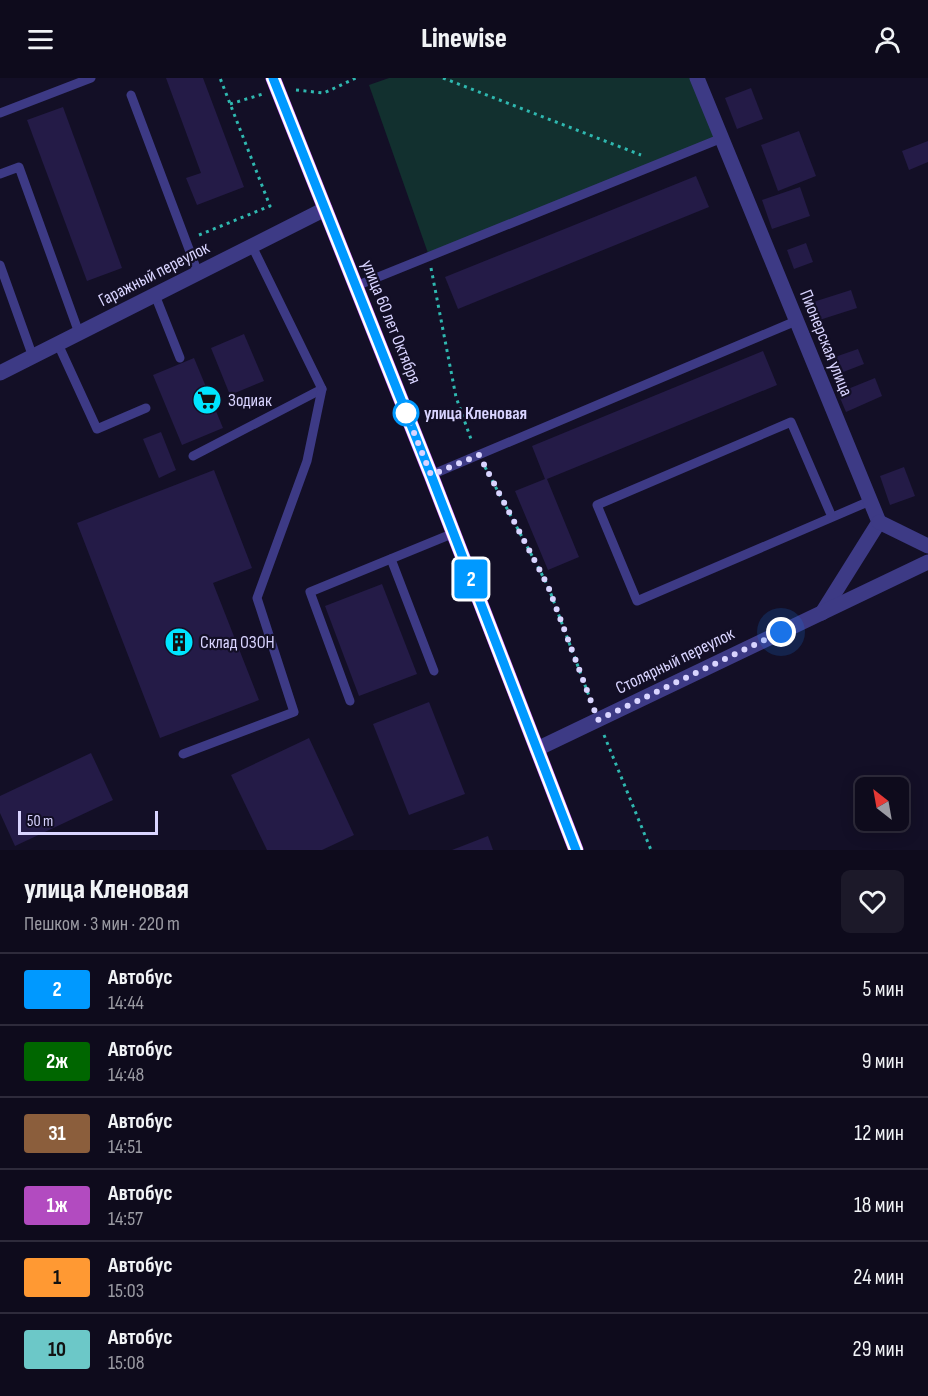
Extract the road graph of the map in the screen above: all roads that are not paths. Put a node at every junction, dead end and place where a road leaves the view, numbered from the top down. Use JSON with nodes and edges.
{"nodes":[{"id":1,"x":90,"y":78,"type":"edge"},
{"id":2,"x":697,"y":78,"type":"edge"},
{"id":3,"x":275,"y":83,"type":"edge"},
{"id":4,"x":131,"y":95,"type":"dead end"},
{"id":5,"x":0,"y":113,"type":"edge"},
{"id":6,"x":722,"y":138,"type":"junction"},
{"id":7,"x":0,"y":174,"type":"edge"},
{"id":8,"x":325,"y":209,"type":"junction"},
{"id":9,"x":252,"y":246,"type":"junction"},
{"id":10,"x":0,"y":265,"type":"edge"},
{"id":11,"x":198,"y":273,"type":"junction"},
{"id":12,"x":356,"y":286,"type":"junction"},
{"id":13,"x":155,"y":295,"type":"junction"},
{"id":14,"x":796,"y":321,"type":"junction"},
{"id":15,"x":79,"y":333,"type":"junction"},
{"id":16,"x":58,"y":344,"type":"junction"},
{"id":17,"x":33,"y":357,"type":"junction"},
{"id":18,"x":180,"y":358,"type":"dead end"},
{"id":19,"x":0,"y":373,"type":"edge"},
{"id":20,"x":322,"y":389,"type":"junction"},
{"id":21,"x":146,"y":408,"type":"dead end"},
{"id":22,"x":193,"y":456,"type":"dead end"},
{"id":23,"x":431,"y":475,"type":"junction"},
{"id":24,"x":870,"y":501,"type":"junction"},
{"id":25,"x":832,"y":517,"type":"junction"},
{"id":26,"x":879,"y":522,"type":"junction"},
{"id":27,"x":454,"y":533,"type":"junction"},
{"id":28,"x":928,"y":546,"type":"edge"},
{"id":29,"x":391,"y":559,"type":"junction"},
{"id":30,"x":928,"y":562,"type":"edge"},
{"id":31,"x":822,"y":613,"type":"junction"},
{"id":32,"x":434,"y":671,"type":"dead end"},
{"id":33,"x":350,"y":700,"type":"dead end"},
{"id":34,"x":537,"y":749,"type":"junction"},
{"id":35,"x":183,"y":754,"type":"dead end"},
{"id":36,"x":576,"y":850,"type":"edge"}],
"edges":[{"from":1,"to":5,"type":"lane"},
{"from":2,"to":6,"type":"street","name":"Пионерская улица"},
{"from":3,"to":8,"type":"main road","name":"улица 60 лет Октября"},
{"from":4,"to":11,"type":"lane"},
{"from":6,"to":12,"type":"lane"},
{"from":6,"to":14,"type":"street","name":"Пионерская улица"},
{"from":7,"to":15,"type":"lane"},
{"from":8,"to":9,"type":"street","name":"Гаражный переулок"},
{"from":8,"to":12,"type":"main road","name":"улица 60 лет Октября"},
{"from":9,"to":11,"type":"street","name":"Гаражный переулок"},
{"from":9,"to":20,"type":"lane"},
{"from":10,"to":17,"type":"lane"},
{"from":11,"to":13,"type":"street","name":"Гаражный переулок"},
{"from":12,"to":23,"type":"main road","name":"улица 60 лет Октября"},
{"from":13,"to":15,"type":"street","name":"Гаражный переулок"},
{"from":13,"to":18,"type":"lane"},
{"from":14,"to":23,"type":"lane"},
{"from":14,"to":24,"type":"street","name":"Пионерская улица"},
{"from":15,"to":16,"type":"street","name":"Гаражный переулок"},
{"from":16,"to":17,"type":"street","name":"Гаражный переулок"},
{"from":16,"to":21,"type":"lane"},
{"from":17,"to":19,"type":"street","name":"Гаражный переулок"},
{"from":20,"to":22,"type":"lane"},
{"from":20,"to":35,"type":"lane"},
{"from":23,"to":27,"type":"main road","name":"улица 60 лет Октября"},
{"from":24,"to":25,"type":"lane"},
{"from":24,"to":26,"type":"street","name":"Пионерская улица"},
{"from":25,"to":25,"type":"lane"},
{"from":26,"to":28,"type":"street"},
{"from":26,"to":31,"type":"street"},
{"from":27,"to":29,"type":"lane"},
{"from":27,"to":34,"type":"main road","name":"улица 60 лет Октября"},
{"from":29,"to":32,"type":"lane"},
{"from":29,"to":33,"type":"lane"},
{"from":30,"to":31,"type":"street","name":"Столярный переулок"},
{"from":31,"to":34,"type":"street","name":"Столярный переулок"},
{"from":34,"to":36,"type":"main road","name":"улица 60 лет Октября"}]}
